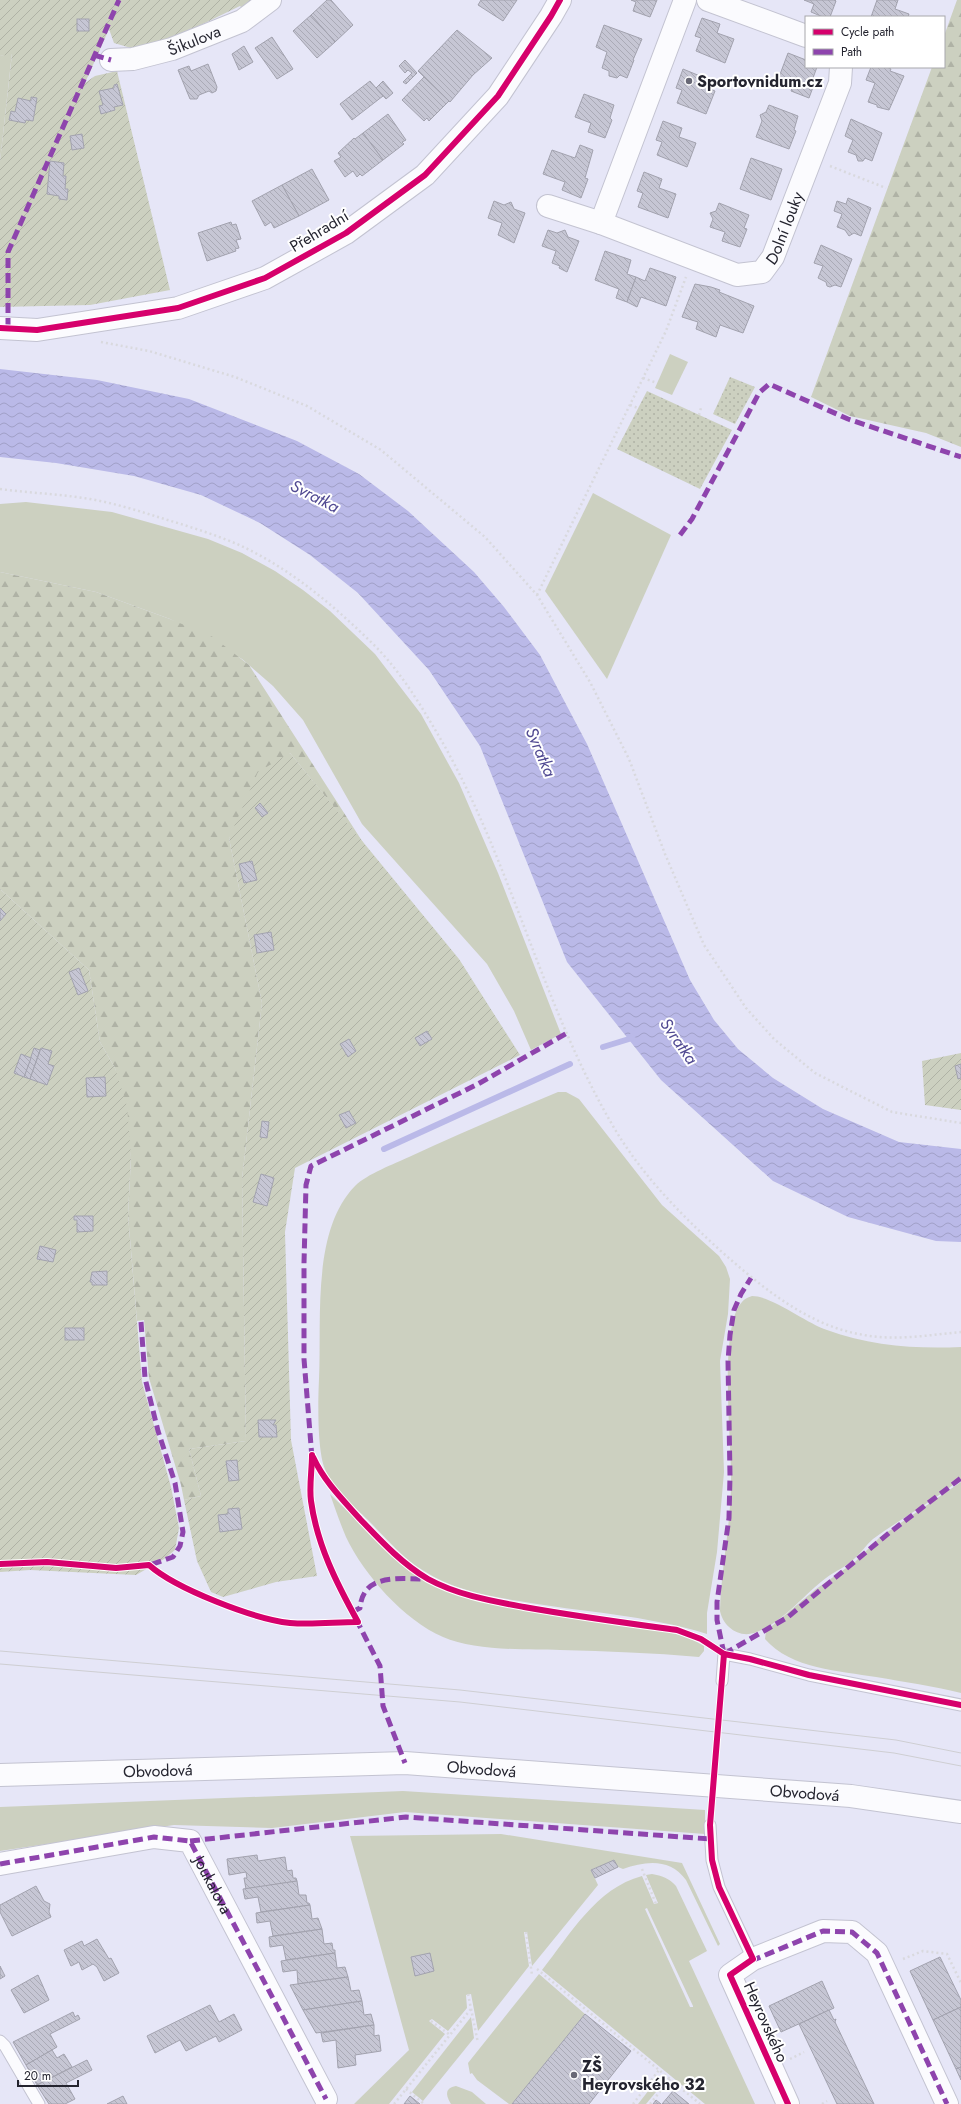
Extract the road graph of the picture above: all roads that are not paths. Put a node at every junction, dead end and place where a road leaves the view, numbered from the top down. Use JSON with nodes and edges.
{"nodes":[{"id":1,"x":270,"y":0,"type":"edge"},
{"id":2,"x":560,"y":0,"type":"edge"},
{"id":3,"x":685,"y":0,"type":"edge"},
{"id":4,"x":708,"y":0,"type":"edge"},
{"id":5,"x":805,"y":36,"type":"edge"},
{"id":6,"x":111,"y":60,"type":"dead end"},
{"id":7,"x":841,"y":68,"type":"edge"},
{"id":8,"x":548,"y":206,"type":"dead end"},
{"id":9,"x":601,"y":223,"type":"junction"},
{"id":10,"x":0,"y":328,"type":"edge"},
{"id":11,"x":722,"y":1682,"type":"dead end"},
{"id":12,"x":961,"y":1705,"type":"edge"},
{"id":13,"x":0,"y":1775,"type":"edge"},
{"id":14,"x":961,"y":1812,"type":"edge"},
{"id":15,"x":710,"y":1825,"type":"dead end"},
{"id":16,"x":0,"y":1864,"type":"edge"},
{"id":17,"x":753,"y":1959,"type":"junction"},
{"id":18,"x":0,"y":2041,"type":"edge"},
{"id":19,"x":326,"y":2099,"type":"dead end"},
{"id":20,"x":39,"y":2104,"type":"edge"},
{"id":21,"x":788,"y":2104,"type":"edge"},
{"id":22,"x":947,"y":2104,"type":"edge"}],
"edges":[{"from":1,"to":6,"type":"street","name":"Šikulova"},
{"from":2,"to":10,"type":"street","name":"Přehradní"},
{"from":3,"to":9,"type":"street"},
{"from":4,"to":5,"type":"street"},
{"from":7,"to":9,"type":"street","name":"Dolní louky"},
{"from":8,"to":9,"type":"street","name":"Dolní louky"},
{"from":11,"to":12,"type":"lane"},
{"from":13,"to":14,"type":"street","name":"Obvodová"},
{"from":15,"to":17,"type":"lane"},
{"from":16,"to":19,"type":"street","name":"Joukalova"},
{"from":17,"to":21,"type":"street","name":"Heyrovského"},
{"from":17,"to":22,"type":"street","name":"Heyrovského"},
{"from":18,"to":20,"type":"lane"}]}
